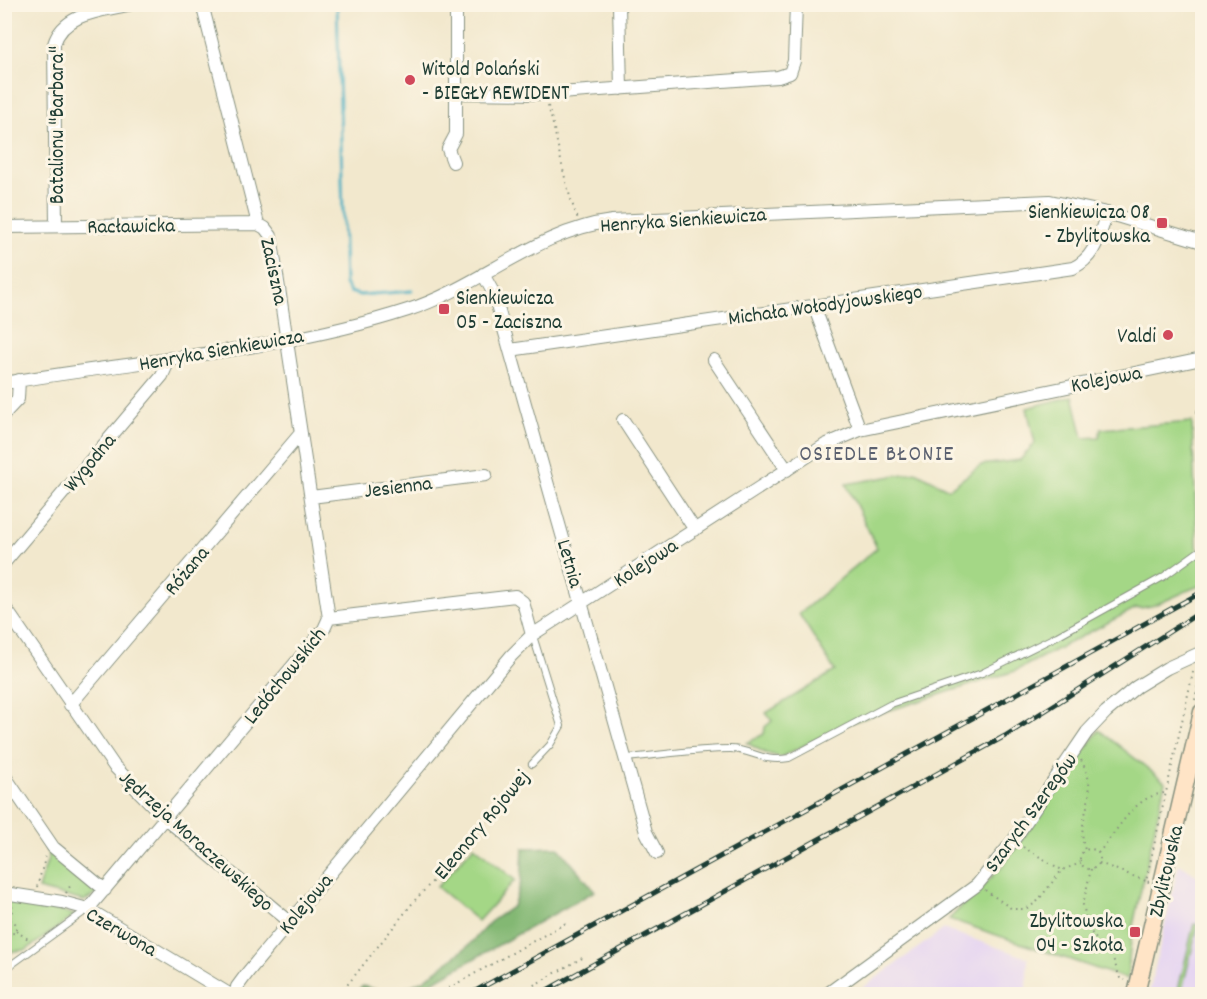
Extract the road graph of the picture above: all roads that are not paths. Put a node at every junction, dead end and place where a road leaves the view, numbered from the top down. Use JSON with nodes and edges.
{"nodes":[{"id":1,"x":132,"y":4,"type":"edge"},
{"id":2,"x":202,"y":4,"type":"edge"},
{"id":3,"x":456,"y":4,"type":"edge"},
{"id":4,"x":619,"y":4,"type":"edge"},
{"id":5,"x":796,"y":4,"type":"edge"},
{"id":6,"x":621,"y":89,"type":"junction"},
{"id":7,"x":457,"y":93,"type":"junction"},
{"id":8,"x":453,"y":162,"type":"dead end"},
{"id":9,"x":1107,"y":213,"type":"junction"},
{"id":10,"x":258,"y":224,"type":"junction"},
{"id":11,"x":56,"y":226,"type":"junction"},
{"id":12,"x":4,"y":227,"type":"edge"},
{"id":13,"x":1203,"y":242,"type":"edge"},
{"id":14,"x":483,"y":274,"type":"junction"},
{"id":15,"x":814,"y":306,"type":"junction"},
{"id":16,"x":288,"y":339,"type":"junction"},
{"id":17,"x":510,"y":350,"type":"junction"},
{"id":18,"x":170,"y":358,"type":"junction"},
{"id":19,"x":1203,"y":359,"type":"edge"},
{"id":20,"x":714,"y":360,"type":"dead end"},
{"id":21,"x":19,"y":380,"type":"junction"},
{"id":22,"x":4,"y":383,"type":"edge"},
{"id":23,"x":1200,"y":412,"type":"dead end"},
{"id":24,"x":4,"y":414,"type":"edge"},
{"id":25,"x":623,"y":420,"type":"dead end"},
{"id":26,"x":860,"y":430,"type":"junction"},
{"id":27,"x":301,"y":433,"type":"junction"},
{"id":28,"x":787,"y":470,"type":"junction"},
{"id":29,"x":486,"y":475,"type":"dead end"},
{"id":30,"x":311,"y":497,"type":"junction"},
{"id":31,"x":695,"y":530,"type":"junction"},
{"id":32,"x":1203,"y":536,"type":"edge"},
{"id":33,"x":1203,"y":549,"type":"edge"},
{"id":34,"x":4,"y":563,"type":"edge"},
{"id":35,"x":583,"y":603,"type":"junction"},
{"id":36,"x":4,"y":606,"type":"edge"},
{"id":37,"x":328,"y":618,"type":"junction"},
{"id":38,"x":532,"y":635,"type":"junction"},
{"id":39,"x":1203,"y":652,"type":"edge"},
{"id":40,"x":70,"y":705,"type":"junction"},
{"id":41,"x":1203,"y":712,"type":"edge"},
{"id":42,"x":627,"y":758,"type":"junction"},
{"id":43,"x":532,"y":764,"type":"road end"},
{"id":44,"x":4,"y":775,"type":"edge"},
{"id":45,"x":165,"y":818,"type":"junction"},
{"id":46,"x":657,"y":853,"type":"dead end"},
{"id":47,"x":105,"y":890,"type":"junction"},
{"id":48,"x":9,"y":897,"type":"edge"},
{"id":49,"x":88,"y":909,"type":"junction"},
{"id":50,"x":290,"y":922,"type":"junction"},
{"id":51,"x":4,"y":970,"type":"edge"},
{"id":52,"x":1133,"y":988,"type":"edge"},
{"id":53,"x":229,"y":994,"type":"edge"},
{"id":54,"x":236,"y":994,"type":"edge"},
{"id":55,"x":827,"y":994,"type":"edge"}],
"edges":[{"from":1,"to":11,"type":"street","name":"Batalionu \"Barbara\""},
{"from":2,"to":10,"type":"street","name":"Zaciszna"},
{"from":3,"to":7,"type":"street"},
{"from":4,"to":6,"type":"street"},
{"from":5,"to":6,"type":"street"},
{"from":6,"to":7,"type":"street"},
{"from":7,"to":8,"type":"street"},
{"from":9,"to":13,"type":"street","name":"Henryka Sienkiewicza"},
{"from":9,"to":14,"type":"street","name":"Henryka Sienkiewicza"},
{"from":9,"to":15,"type":"street","name":"Michała Wołodyjowskiego"},
{"from":10,"to":11,"type":"street","name":"Racławicka"},
{"from":10,"to":16,"type":"street","name":"Zaciszna"},
{"from":11,"to":12,"type":"street","name":"Racławicka"},
{"from":14,"to":16,"type":"street","name":"Henryka Sienkiewicza"},
{"from":14,"to":17,"type":"street","name":"Letnia"},
{"from":15,"to":17,"type":"street","name":"Michała Wołodyjowskiego"},
{"from":15,"to":26,"type":"street"},
{"from":16,"to":18,"type":"street","name":"Henryka Sienkiewicza"},
{"from":16,"to":27,"type":"street","name":"Zaciszna"},
{"from":17,"to":35,"type":"street","name":"Letnia"},
{"from":18,"to":21,"type":"street","name":"Henryka Sienkiewicza"},
{"from":18,"to":34,"type":"street","name":"Wygodna"},
{"from":19,"to":26,"type":"street","name":"Kolejowa"},
{"from":20,"to":28,"type":"street"},
{"from":21,"to":22,"type":"street","name":"Henryka Sienkiewicza"},
{"from":21,"to":24,"type":"street"},
{"from":23,"to":32,"type":"lane"},
{"from":25,"to":31,"type":"street"},
{"from":26,"to":28,"type":"street","name":"Kolejowa"},
{"from":27,"to":30,"type":"street","name":"Zaciszna"},
{"from":27,"to":40,"type":"street","name":"Różana"},
{"from":28,"to":31,"type":"street","name":"Kolejowa"},
{"from":29,"to":30,"type":"street","name":"Jesienna"},
{"from":30,"to":37,"type":"street","name":"Zaciszna"},
{"from":31,"to":35,"type":"street","name":"Kolejowa"},
{"from":33,"to":42,"type":"lane"},
{"from":35,"to":38,"type":"street","name":"Kolejowa"},
{"from":35,"to":42,"type":"street","name":"Letnia"},
{"from":36,"to":40,"type":"street","name":"Jędrzeja Moraczewskiego"},
{"from":37,"to":38,"type":"street","name":"Ledóchowskich"},
{"from":37,"to":45,"type":"street","name":"Ledóchowskich"},
{"from":38,"to":43,"type":"lane","name":"Eleonory Rojowej"},
{"from":38,"to":50,"type":"street","name":"Kolejowa"},
{"from":39,"to":55,"type":"street","name":"Szarych Szeregów"},
{"from":40,"to":45,"type":"street","name":"Jędrzeja Moraczewskiego"},
{"from":41,"to":52,"type":"street","name":"Zbylitowska"},
{"from":42,"to":46,"type":"street","name":"Letnia"},
{"from":44,"to":47,"type":"street"},
{"from":45,"to":47,"type":"street","name":"Ledóchowskich"},
{"from":45,"to":50,"type":"street","name":"Jędrzeja Moraczewskiego"},
{"from":47,"to":49,"type":"street","name":"Ledóchowskich"},
{"from":48,"to":49,"type":"street","name":"Czerwona"},
{"from":49,"to":51,"type":"lane"},
{"from":49,"to":53,"type":"street","name":"Czerwona"},
{"from":50,"to":54,"type":"street","name":"Kolejowa"}]}
